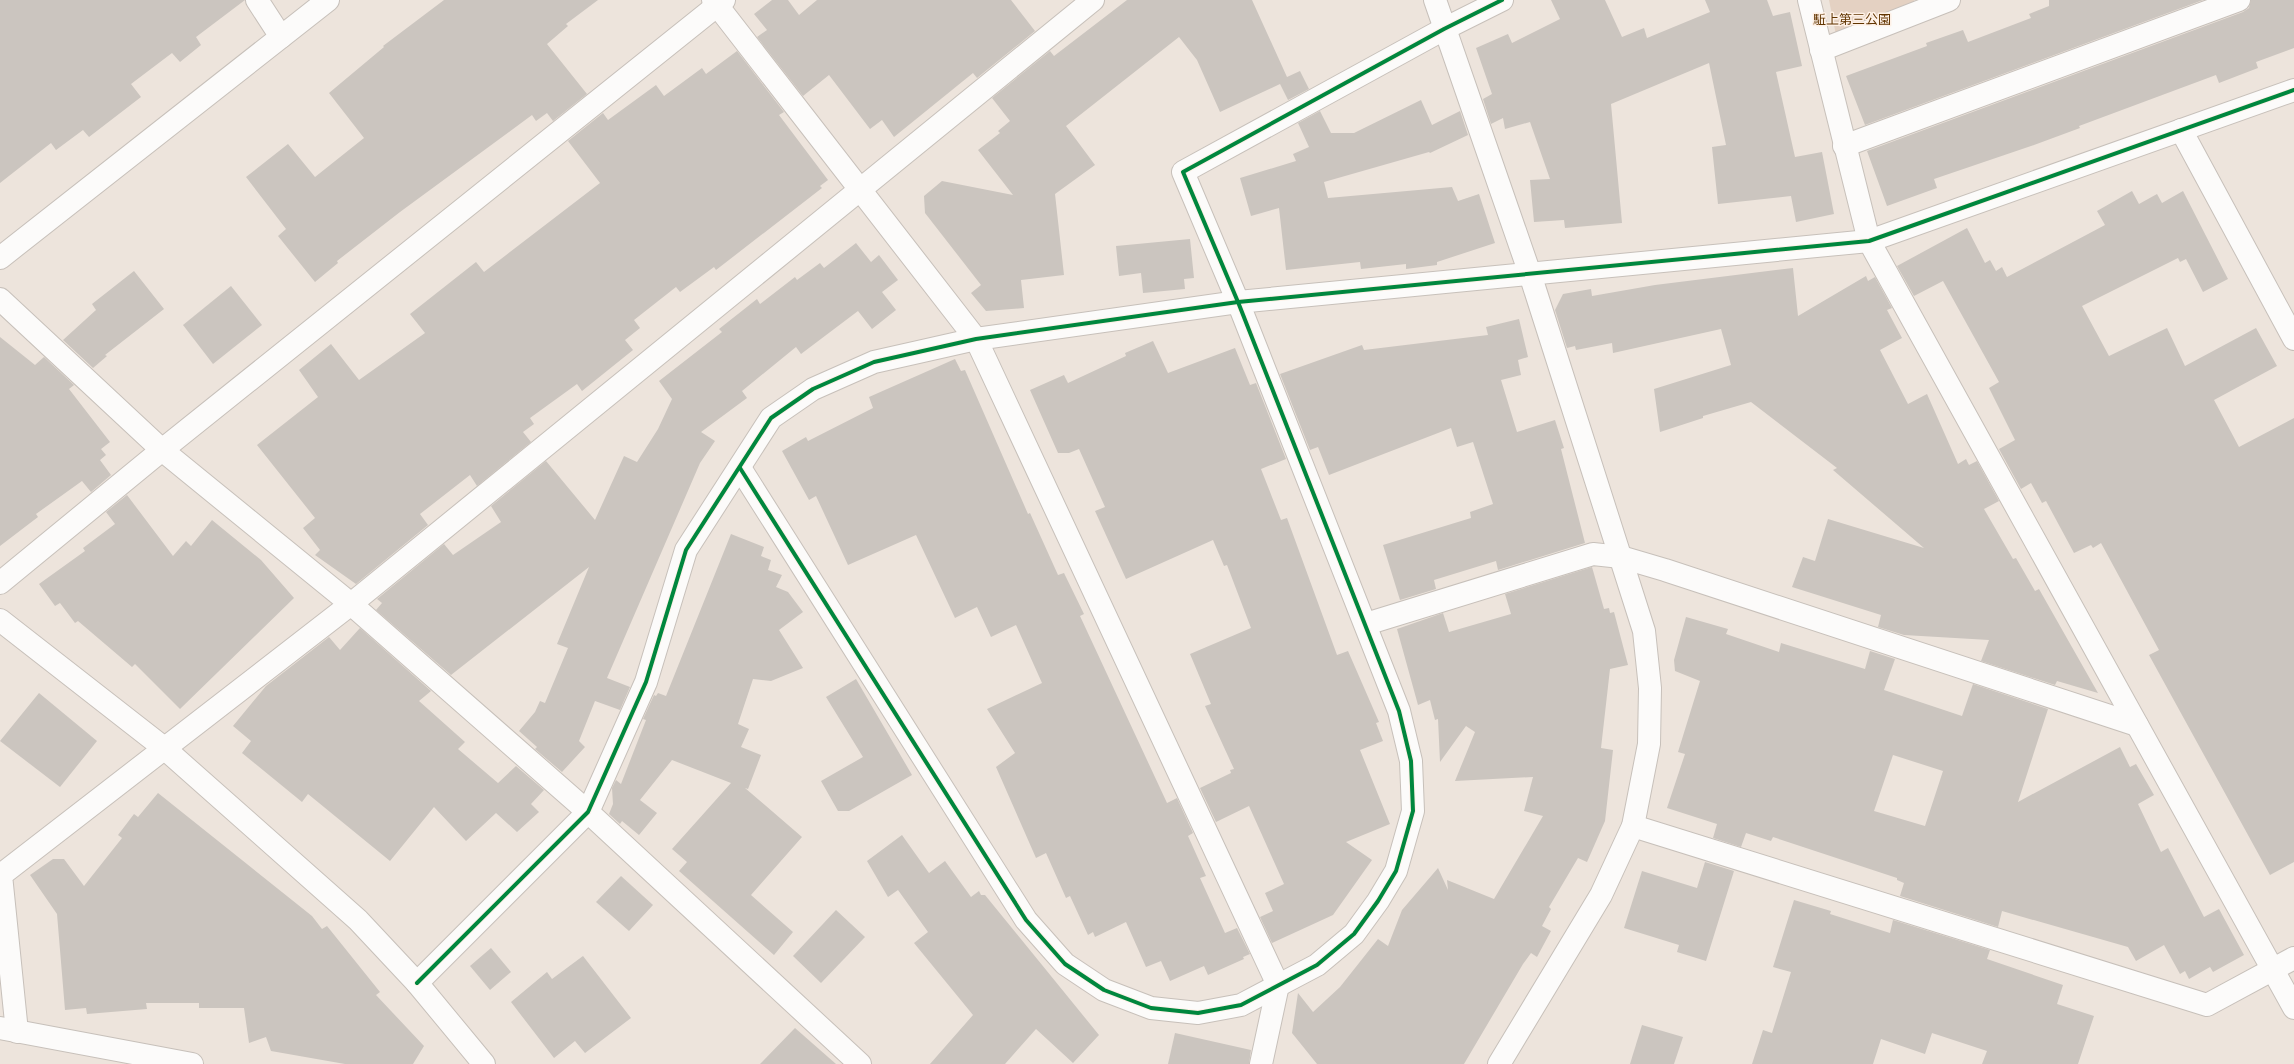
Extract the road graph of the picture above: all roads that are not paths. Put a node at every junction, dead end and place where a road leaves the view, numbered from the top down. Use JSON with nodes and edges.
{"nodes":[{"id":1,"x":257,"y":0,"type":"edge"},
{"id":2,"x":328,"y":0,"type":"edge"},
{"id":3,"x":1094,"y":0,"type":"edge"},
{"id":4,"x":1435,"y":0,"type":"edge"},
{"id":5,"x":1502,"y":0,"type":"edge"},
{"id":6,"x":1809,"y":0,"type":"edge"},
{"id":7,"x":1949,"y":0,"type":"edge"},
{"id":8,"x":2239,"y":0,"type":"edge"},
{"id":9,"x":718,"y":2,"type":"edge"},
{"id":10,"x":1444,"y":29,"type":"junction"},
{"id":11,"x":281,"y":37,"type":"junction"},
{"id":12,"x":1821,"y":50,"type":"junction"},
{"id":13,"x":2294,"y":90,"type":"edge"},
{"id":14,"x":2180,"y":130,"type":"junction"},
{"id":15,"x":1844,"y":146,"type":"junction"},
{"id":16,"x":860,"y":190,"type":"junction"},
{"id":17,"x":1869,"y":241,"type":"junction"},
{"id":18,"x":0,"y":258,"type":"edge"},
{"id":19,"x":1530,"y":274,"type":"junction"},
{"id":20,"x":0,"y":299,"type":"edge"},
{"id":21,"x":1238,"y":302,"type":"junction"},
{"id":22,"x":976,"y":339,"type":"junction"},
{"id":23,"x":2294,"y":339,"type":"edge"},
{"id":24,"x":162,"y":450,"type":"junction"},
{"id":25,"x":740,"y":468,"type":"junction"},
{"id":26,"x":1620,"y":557,"type":"junction"},
{"id":27,"x":0,"y":583,"type":"edge"},
{"id":28,"x":351,"y":604,"type":"junction"},
{"id":29,"x":0,"y":620,"type":"edge"},
{"id":30,"x":1366,"y":624,"type":"junction"},
{"id":31,"x":2137,"y":725,"type":"junction"},
{"id":32,"x":164,"y":748,"type":"junction"},
{"id":33,"x":588,"y":812,"type":"junction"},
{"id":34,"x":1633,"y":826,"type":"junction"},
{"id":35,"x":2294,"y":958,"type":"edge"},
{"id":36,"x":2272,"y":969,"type":"junction"},
{"id":37,"x":417,"y":983,"type":"junction"},
{"id":38,"x":1278,"y":985,"type":"junction"},
{"id":39,"x":2294,"y":1008,"type":"edge"},
{"id":40,"x":8,"y":1030,"type":"edge"},
{"id":41,"x":1502,"y":1063,"type":"edge"},
{"id":42,"x":192,"y":1064,"type":"edge"},
{"id":43,"x":484,"y":1064,"type":"edge"},
{"id":44,"x":860,"y":1064,"type":"edge"},
{"id":45,"x":1261,"y":1064,"type":"edge"}],
"edges":[{"from":1,"to":11,"type":"street"},
{"from":2,"to":11,"type":"street"},
{"from":3,"to":16,"type":"street"},
{"from":4,"to":10,"type":"street"},
{"from":5,"to":10,"type":"street"},
{"from":6,"to":12,"type":"street"},
{"from":7,"to":12,"type":"street"},
{"from":8,"to":15,"type":"street"},
{"from":9,"to":16,"type":"street"},
{"from":9,"to":24,"type":"street"},
{"from":10,"to":19,"type":"street"},
{"from":10,"to":21,"type":"street"},
{"from":11,"to":18,"type":"street"},
{"from":12,"to":15,"type":"street"},
{"from":13,"to":14,"type":"street"},
{"from":14,"to":17,"type":"street"},
{"from":14,"to":23,"type":"street"},
{"from":15,"to":17,"type":"street"},
{"from":16,"to":22,"type":"street"},
{"from":16,"to":28,"type":"street"},
{"from":17,"to":19,"type":"street"},
{"from":17,"to":31,"type":"street"},
{"from":19,"to":21,"type":"street"},
{"from":19,"to":26,"type":"street"},
{"from":20,"to":24,"type":"street"},
{"from":21,"to":22,"type":"street"},
{"from":21,"to":30,"type":"street"},
{"from":22,"to":25,"type":"street"},
{"from":22,"to":38,"type":"street"},
{"from":24,"to":27,"type":"street"},
{"from":24,"to":28,"type":"street"},
{"from":25,"to":33,"type":"street"},
{"from":25,"to":38,"type":"street"},
{"from":26,"to":30,"type":"street"},
{"from":26,"to":31,"type":"street"},
{"from":26,"to":34,"type":"street"},
{"from":28,"to":32,"type":"street"},
{"from":28,"to":33,"type":"street"},
{"from":29,"to":32,"type":"street"},
{"from":30,"to":38,"type":"street"},
{"from":31,"to":36,"type":"street"},
{"from":32,"to":37,"type":"street"},
{"from":32,"to":40,"type":"street"},
{"from":33,"to":37,"type":"street"},
{"from":33,"to":44,"type":"street"},
{"from":34,"to":36,"type":"street"},
{"from":34,"to":41,"type":"street"},
{"from":35,"to":36,"type":"street"},
{"from":36,"to":39,"type":"street"},
{"from":37,"to":43,"type":"street"},
{"from":38,"to":45,"type":"street"},
{"from":40,"to":42,"type":"street"}]}
